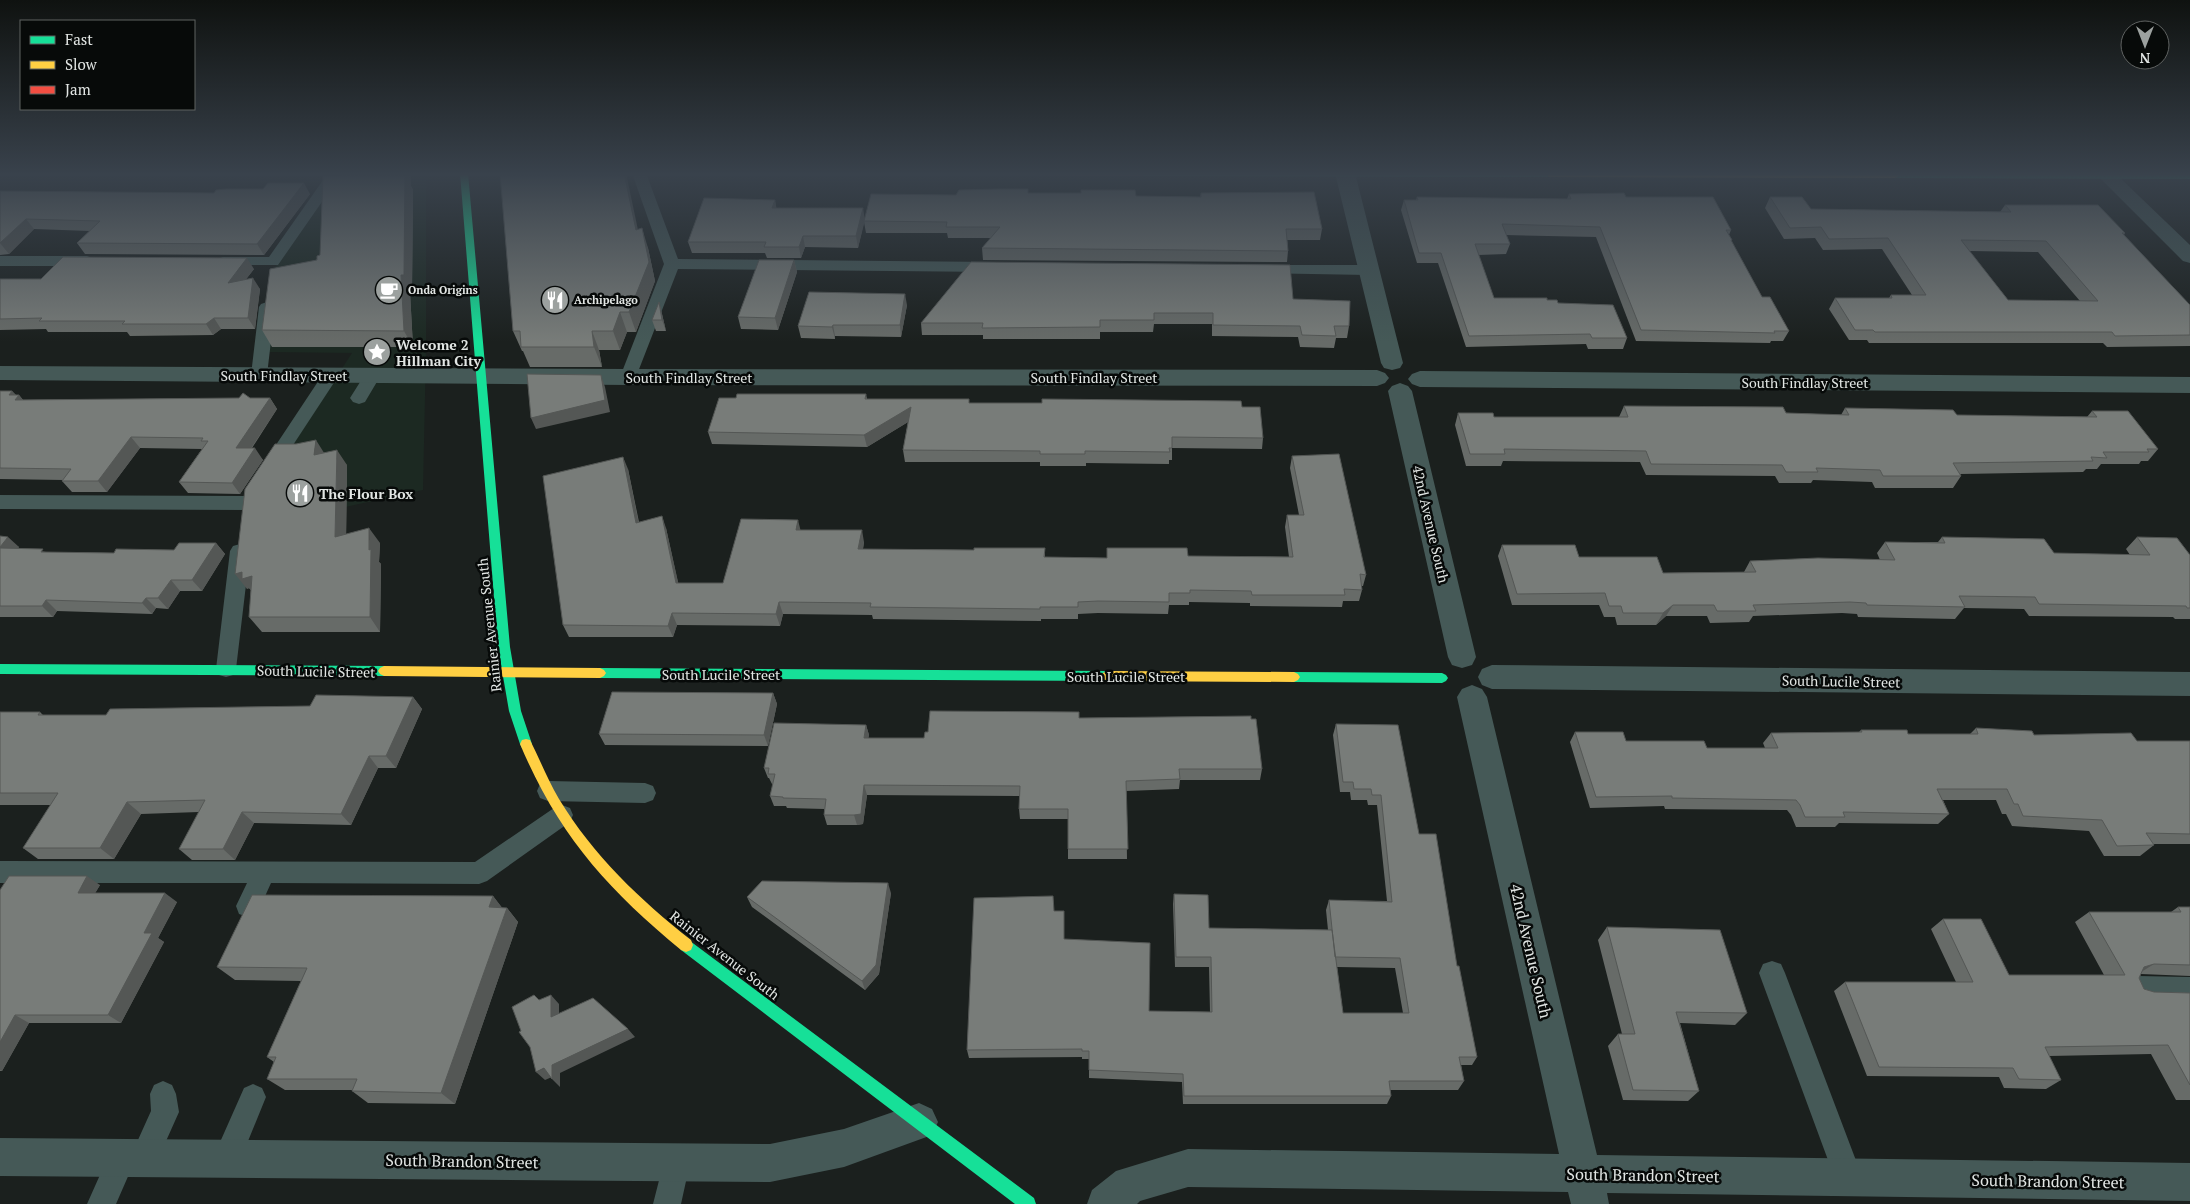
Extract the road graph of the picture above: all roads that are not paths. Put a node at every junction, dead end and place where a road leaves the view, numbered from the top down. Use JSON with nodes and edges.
{"nodes":[{"id":1,"x":300,"y":229,"type":"edge"},
{"id":2,"x":469,"y":229,"type":"edge"},
{"id":3,"x":659,"y":229,"type":"edge"},
{"id":4,"x":1358,"y":229,"type":"edge"},
{"id":5,"x":2162,"y":229,"type":"edge"},
{"id":6,"x":2190,"y":257,"type":"edge"},
{"id":7,"x":0,"y":261,"type":"edge"},
{"id":8,"x":98,"y":261,"type":"edge"},
{"id":9,"x":205,"y":262,"type":"edge"},
{"id":10,"x":672,"y":264,"type":"junction"},
{"id":11,"x":1010,"y":267,"type":"edge"},
{"id":12,"x":1249,"y":269,"type":"edge"},
{"id":13,"x":1368,"y":270,"type":"junction"},
{"id":14,"x":271,"y":275,"type":"junction"},
{"id":15,"x":1384,"y":370,"type":"junction"},
{"id":16,"x":0,"y":373,"type":"edge"},
{"id":17,"x":259,"y":375,"type":"junction"},
{"id":18,"x":331,"y":375,"type":"junction"},
{"id":19,"x":373,"y":375,"type":"junction"},
{"id":20,"x":481,"y":375,"type":"junction"},
{"id":21,"x":628,"y":377,"type":"junction"},
{"id":22,"x":1410,"y":385,"type":"junction"},
{"id":23,"x":2190,"y":385,"type":"edge"},
{"id":24,"x":359,"y":398,"type":"dead end"},
{"id":25,"x":0,"y":502,"type":"edge"},
{"id":26,"x":246,"y":503,"type":"junction"},
{"id":27,"x":1462,"y":657,"type":"junction"},
{"id":28,"x":0,"y":669,"type":"edge"},
{"id":29,"x":226,"y":669,"type":"junction"},
{"id":30,"x":508,"y":673,"type":"junction"},
{"id":31,"x":1442,"y":678,"type":"junction"},
{"id":32,"x":2190,"y":684,"type":"edge"},
{"id":33,"x":1482,"y":687,"type":"junction"},
{"id":34,"x":548,"y":790,"type":"junction"},
{"id":35,"x":645,"y":793,"type":"dead end"},
{"id":36,"x":562,"y":815,"type":"junction"},
{"id":37,"x":0,"y":872,"type":"edge"},
{"id":38,"x":264,"y":873,"type":"junction"},
{"id":39,"x":248,"y":906,"type":"edge"},
{"id":40,"x":1772,"y":973,"type":"dead end"},
{"id":41,"x":2138,"y":988,"type":"edge"},
{"id":42,"x":2190,"y":989,"type":"edge"},
{"id":43,"x":163,"y":1094,"type":"dead end"},
{"id":44,"x":253,"y":1097,"type":"dead end"},
{"id":45,"x":919,"y":1122,"type":"junction"},
{"id":46,"x":0,"y":1157,"type":"edge"},
{"id":47,"x":133,"y":1158,"type":"junction"},
{"id":48,"x":227,"y":1158,"type":"junction"},
{"id":49,"x":676,"y":1164,"type":"junction"},
{"id":50,"x":1849,"y":1178,"type":"junction"},
{"id":51,"x":2190,"y":1182,"type":"edge"},
{"id":52,"x":1587,"y":1189,"type":"edge"},
{"id":53,"x":101,"y":1204,"type":"edge"},
{"id":54,"x":667,"y":1204,"type":"edge"},
{"id":55,"x":1028,"y":1204,"type":"edge"},
{"id":56,"x":1106,"y":1204,"type":"edge"}],
"edges":[{"from":1,"to":14,"type":"lane"},
{"from":2,"to":20,"type":"street","name":"Rainier Avenue South"},
{"from":3,"to":10,"type":"lane"},
{"from":4,"to":13,"type":"street"},
{"from":5,"to":6,"type":"street"},
{"from":7,"to":8,"type":"lane"},
{"from":9,"to":14,"type":"lane"},
{"from":10,"to":11,"type":"lane"},
{"from":10,"to":21,"type":"lane"},
{"from":12,"to":13,"type":"lane"},
{"from":13,"to":15,"type":"street"},
{"from":14,"to":17,"type":"lane"},
{"from":15,"to":21,"type":"street","name":"South Findlay Street"},
{"from":15,"to":22,"type":"street","name":"South Findlay Street"},
{"from":16,"to":17,"type":"street","name":"South Findlay Street"},
{"from":17,"to":18,"type":"street","name":"South Findlay Street"},
{"from":18,"to":19,"type":"street","name":"South Findlay Street"},
{"from":18,"to":26,"type":"lane"},
{"from":19,"to":20,"type":"street","name":"South Findlay Street"},
{"from":19,"to":24,"type":"lane"},
{"from":20,"to":21,"type":"street","name":"South Findlay Street"},
{"from":20,"to":30,"type":"street","name":"Rainier Avenue South"},
{"from":22,"to":23,"type":"street","name":"South Findlay Street"},
{"from":22,"to":27,"type":"street","name":"42nd Avenue South"},
{"from":25,"to":26,"type":"lane"},
{"from":26,"to":29,"type":"lane"},
{"from":27,"to":31,"type":"street"},
{"from":27,"to":33,"type":"street"},
{"from":28,"to":29,"type":"street","name":"South Lucile Street"},
{"from":29,"to":30,"type":"street","name":"South Lucile Street"},
{"from":30,"to":31,"type":"street","name":"South Lucile Street"},
{"from":30,"to":34,"type":"street","name":"Rainier Avenue South"},
{"from":31,"to":33,"type":"street"},
{"from":32,"to":33,"type":"street","name":"South Lucile Street"},
{"from":33,"to":52,"type":"street","name":"42nd Avenue South"},
{"from":34,"to":35,"type":"lane"},
{"from":34,"to":36,"type":"street","name":"Rainier Avenue South"},
{"from":36,"to":38,"type":"lane"},
{"from":36,"to":45,"type":"street","name":"Rainier Avenue South"},
{"from":37,"to":38,"type":"lane"},
{"from":38,"to":39,"type":"lane"},
{"from":40,"to":50,"type":"lane"},
{"from":41,"to":42,"type":"lane"},
{"from":43,"to":47,"type":"lane"},
{"from":44,"to":48,"type":"lane"},
{"from":45,"to":49,"type":"street","name":"South Brandon Street"},
{"from":45,"to":55,"type":"street","name":"Rainier Avenue South"},
{"from":46,"to":47,"type":"street","name":"South Brandon Street"},
{"from":47,"to":48,"type":"street","name":"South Brandon Street"},
{"from":47,"to":53,"type":"lane"},
{"from":48,"to":49,"type":"street","name":"South Brandon Street"},
{"from":49,"to":54,"type":"lane"},
{"from":50,"to":51,"type":"street","name":"South Brandon Street"},
{"from":50,"to":52,"type":"street","name":"South Brandon Street"},
{"from":52,"to":56,"type":"street","name":"South Brandon Street"}]}
